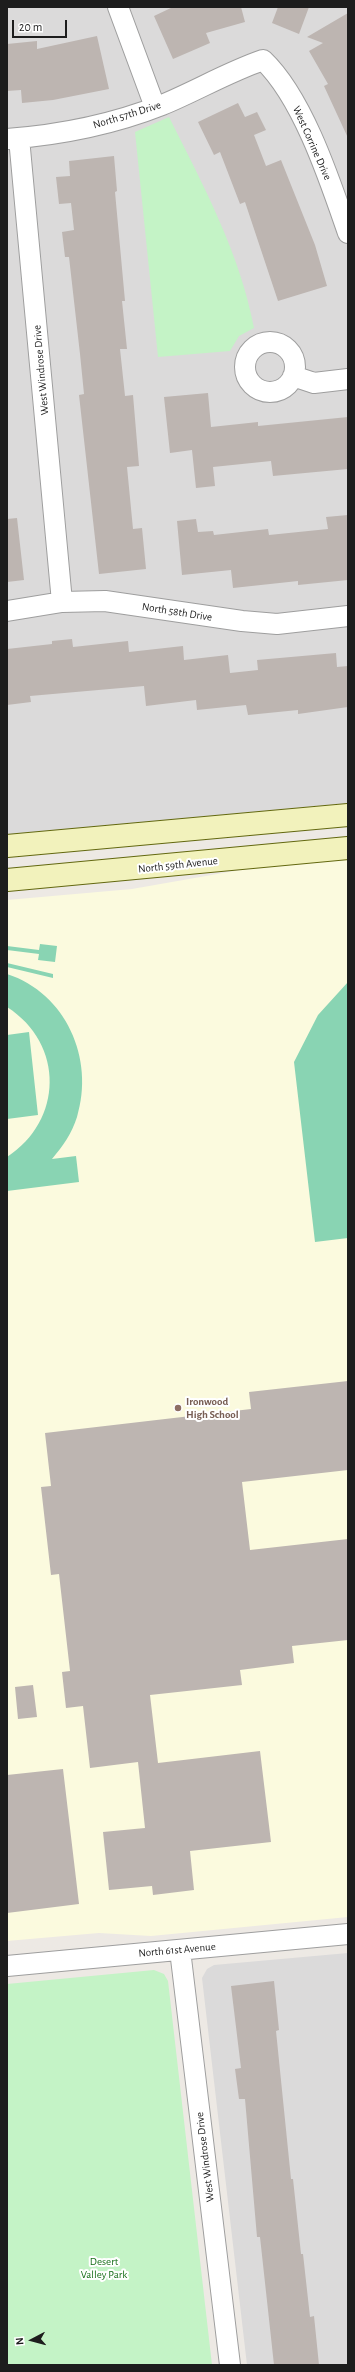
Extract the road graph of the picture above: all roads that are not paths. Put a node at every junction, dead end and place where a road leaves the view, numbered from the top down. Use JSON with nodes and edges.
{"nodes":[{"id":1,"x":118,"y":7,"type":"edge"},
{"id":2,"x":263,"y":60,"type":"joint"},
{"id":3,"x":155,"y":107,"type":"junction"},
{"id":4,"x":13,"y":139,"type":"edge"},
{"id":5,"x":348,"y":233,"type":"edge"},
{"id":6,"x":293,"y":376,"type":"dead end"},
{"id":7,"x":348,"y":379,"type":"edge"},
{"id":8,"x":62,"y":602,"type":"junction"},
{"id":9,"x":7,"y":611,"type":"edge"},
{"id":10,"x":348,"y":616,"type":"edge"},
{"id":11,"x":348,"y":815,"type":"edge"},
{"id":12,"x":134,"y":835,"type":"junction"},
{"id":13,"x":7,"y":846,"type":"edge"},
{"id":14,"x":348,"y":848,"type":"edge"},
{"id":15,"x":81,"y":874,"type":"junction"},
{"id":16,"x":7,"y":880,"type":"edge"},
{"id":17,"x":348,"y":1934,"type":"edge"},
{"id":18,"x":180,"y":1950,"type":"junction"},
{"id":19,"x":7,"y":1966,"type":"edge"},
{"id":20,"x":230,"y":2365,"type":"edge"}],
"edges":[{"from":1,"to":3,"type":"street"},
{"from":2,"to":3,"type":"street","name":"North 57th Drive"},
{"from":2,"to":5,"type":"street","name":"West Corrine Drive"},
{"from":3,"to":4,"type":"street","name":"North 57th Drive"},
{"from":4,"to":8,"type":"street","name":"West Windrose Drive"},
{"from":6,"to":7,"type":"street"},
{"from":8,"to":9,"type":"street","name":"North 58th Drive"},
{"from":8,"to":10,"type":"street","name":"North 58th Drive"},
{"from":11,"to":12,"type":"main road"},
{"from":12,"to":13,"type":"main road"},
{"from":12,"to":15,"type":"main road"},
{"from":14,"to":15,"type":"main road","name":"North 59th Avenue"},
{"from":15,"to":16,"type":"main road","name":"North 59th Avenue"},
{"from":17,"to":18,"type":"street","name":"North 61st Avenue"},
{"from":18,"to":19,"type":"street","name":"North 61st Avenue"},
{"from":18,"to":20,"type":"street","name":"West Windrose Drive"}]}
